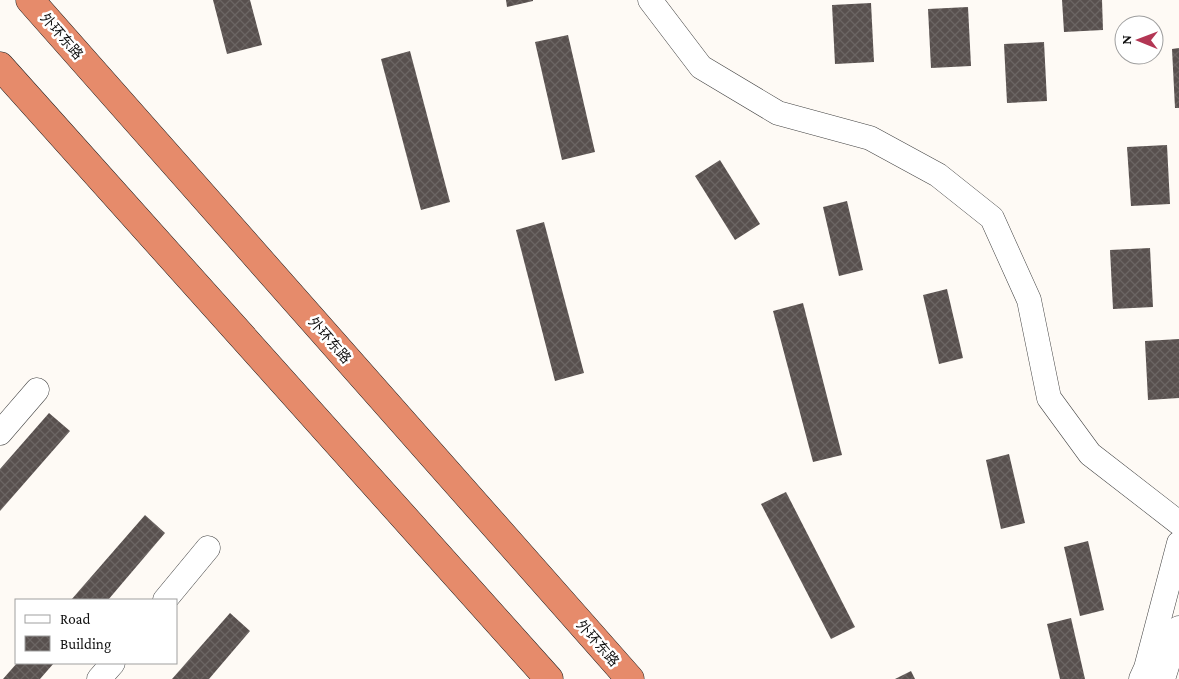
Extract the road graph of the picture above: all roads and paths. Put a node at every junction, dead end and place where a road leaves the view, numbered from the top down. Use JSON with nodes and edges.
{"nodes":[{"id":1,"x":30,"y":0,"type":"edge"},
{"id":2,"x":650,"y":0,"type":"edge"},
{"id":3,"x":0,"y":66,"type":"edge"},
{"id":4,"x":37,"y":390,"type":"dead end"},
{"id":5,"x":0,"y":433,"type":"edge"},
{"id":6,"x":1179,"y":523,"type":"edge"},
{"id":7,"x":1179,"y":543,"type":"edge"},
{"id":8,"x":208,"y":548,"type":"dead end"},
{"id":9,"x":165,"y":599,"type":"edge"},
{"id":10,"x":1179,"y":628,"type":"edge"},
{"id":11,"x":111,"y":664,"type":"edge"},
{"id":12,"x":99,"y":679,"type":"edge"},
{"id":13,"x":549,"y":679,"type":"edge"},
{"id":14,"x":630,"y":679,"type":"edge"},
{"id":15,"x":1141,"y":679,"type":"edge"},
{"id":16,"x":1164,"y":679,"type":"edge"}],
"edges":[{"from":1,"to":14,"type":"highway","name":"外环东路"},
{"from":2,"to":6,"type":"street"},
{"from":3,"to":13,"type":"highway"},
{"from":4,"to":5,"type":"street"},
{"from":7,"to":15,"type":"street"},
{"from":8,"to":9,"type":"street"},
{"from":10,"to":16,"type":"street"},
{"from":11,"to":12,"type":"street"}]}
